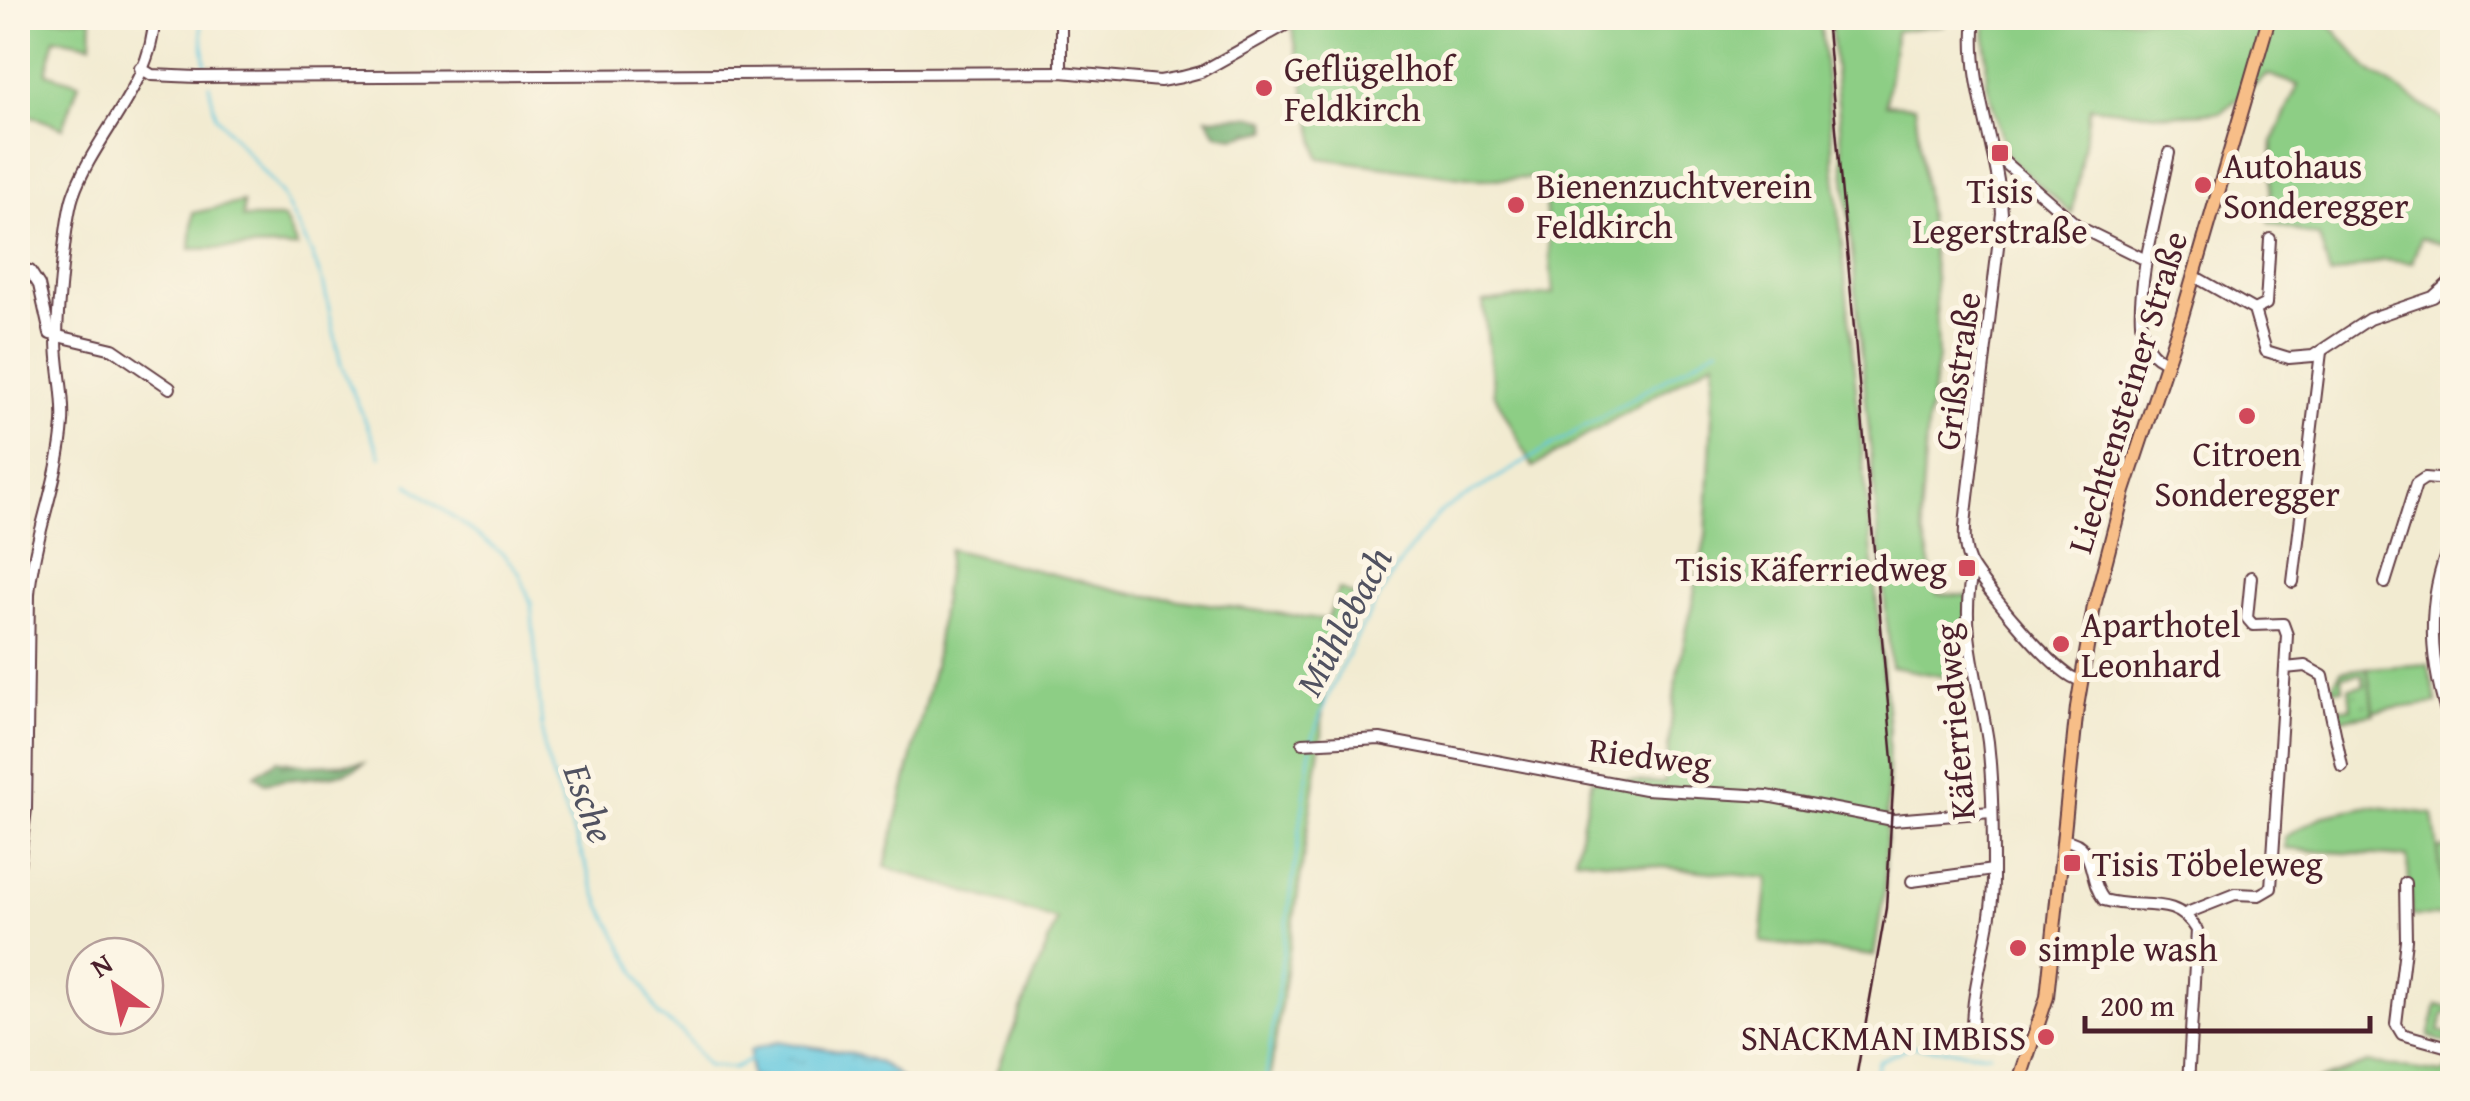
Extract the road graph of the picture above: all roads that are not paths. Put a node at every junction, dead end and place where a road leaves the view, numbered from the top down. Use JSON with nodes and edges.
{"nodes":[{"id":1,"x":154,"y":18,"type":"edge"},
{"id":2,"x":1061,"y":18,"type":"edge"},
{"id":3,"x":1298,"y":18,"type":"edge"},
{"id":4,"x":2270,"y":18,"type":"edge"},
{"id":5,"x":1974,"y":20,"type":"edge"},
{"id":6,"x":140,"y":68,"type":"junction"},
{"id":7,"x":1061,"y":72,"type":"junction"},
{"id":8,"x":2168,"y":153,"type":"dead end"},
{"id":9,"x":1995,"y":155,"type":"junction"},
{"id":10,"x":2270,"y":239,"type":"dead end"},
{"id":11,"x":2146,"y":260,"type":"junction"},
{"id":12,"x":18,"y":269,"type":"edge"},
{"id":13,"x":2194,"y":276,"type":"junction"},
{"id":14,"x":2452,"y":280,"type":"edge"},
{"id":15,"x":2254,"y":310,"type":"junction"},
{"id":16,"x":56,"y":339,"type":"junction"},
{"id":17,"x":2321,"y":352,"type":"junction"},
{"id":18,"x":2451,"y":353,"type":"edge"},
{"id":19,"x":2167,"y":362,"type":"junction"},
{"id":20,"x":170,"y":388,"type":"dead end"},
{"id":21,"x":2451,"y":480,"type":"edge"},
{"id":22,"x":2452,"y":538,"type":"edge"},
{"id":23,"x":1973,"y":569,"type":"junction"},
{"id":24,"x":2251,"y":578,"type":"dead end"},
{"id":25,"x":2293,"y":582,"type":"dead end"},
{"id":26,"x":2385,"y":583,"type":"dead end"},
{"id":27,"x":23,"y":595,"type":"edge"},
{"id":28,"x":2286,"y":668,"type":"junction"},
{"id":29,"x":2080,"y":680,"type":"junction"},
{"id":30,"x":2452,"y":730,"type":"edge"},
{"id":31,"x":1309,"y":742,"type":"dead end"},
{"id":32,"x":2342,"y":766,"type":"dead end"},
{"id":33,"x":1991,"y":812,"type":"junction"},
{"id":34,"x":2064,"y":840,"type":"junction"},
{"id":35,"x":1993,"y":870,"type":"junction"},
{"id":36,"x":18,"y":875,"type":"edge"},
{"id":37,"x":1912,"y":881,"type":"dead end"},
{"id":38,"x":2405,"y":883,"type":"dead end"},
{"id":39,"x":2187,"y":913,"type":"junction"},
{"id":40,"x":18,"y":949,"type":"edge"},
{"id":41,"x":18,"y":999,"type":"edge"},
{"id":42,"x":1972,"y":1030,"type":"dead end"},
{"id":43,"x":2452,"y":1048,"type":"edge"},
{"id":44,"x":2025,"y":1081,"type":"edge"},
{"id":45,"x":2188,"y":1084,"type":"edge"}],
"edges":[{"from":1,"to":6,"type":"street"},
{"from":2,"to":7,"type":"street"},
{"from":3,"to":7,"type":"street"},
{"from":4,"to":13,"type":"main road","name":"Liechtensteiner Straße"},
{"from":5,"to":9,"type":"street","name":"Grißstraße"},
{"from":6,"to":7,"type":"street"},
{"from":6,"to":16,"type":"street"},
{"from":8,"to":11,"type":"street"},
{"from":9,"to":11,"type":"street"},
{"from":9,"to":23,"type":"street","name":"Grißstraße"},
{"from":10,"to":15,"type":"street"},
{"from":11,"to":19,"type":"street"},
{"from":12,"to":16,"type":"street"},
{"from":13,"to":15,"type":"street"},
{"from":13,"to":19,"type":"main road","name":"Liechtensteiner Straße"},
{"from":14,"to":17,"type":"street"},
{"from":15,"to":17,"type":"street"},
{"from":16,"to":20,"type":"street"},
{"from":16,"to":27,"type":"street"},
{"from":17,"to":25,"type":"street"},
{"from":18,"to":21,"type":"street"},
{"from":19,"to":29,"type":"main road","name":"Liechtensteiner Straße"},
{"from":21,"to":26,"type":"street"},
{"from":22,"to":30,"type":"street"},
{"from":23,"to":29,"type":"street"},
{"from":23,"to":33,"type":"street","name":"Käferriedweg"},
{"from":24,"to":28,"type":"street"},
{"from":27,"to":36,"type":"street"},
{"from":28,"to":32,"type":"street"},
{"from":28,"to":39,"type":"street"},
{"from":29,"to":34,"type":"main road","name":"Liechtensteiner Straße"},
{"from":31,"to":33,"type":"street","name":"Riedweg"},
{"from":33,"to":35,"type":"street","name":"Käferriedweg"},
{"from":34,"to":39,"type":"street"},
{"from":34,"to":44,"type":"main road","name":"Liechtensteiner Straße"},
{"from":35,"to":37,"type":"street","name":"Käferriedweg"},
{"from":35,"to":42,"type":"street","name":"Käferriedweg"},
{"from":38,"to":43,"type":"street"},
{"from":39,"to":45,"type":"street"},
{"from":40,"to":41,"type":"street"}]}
